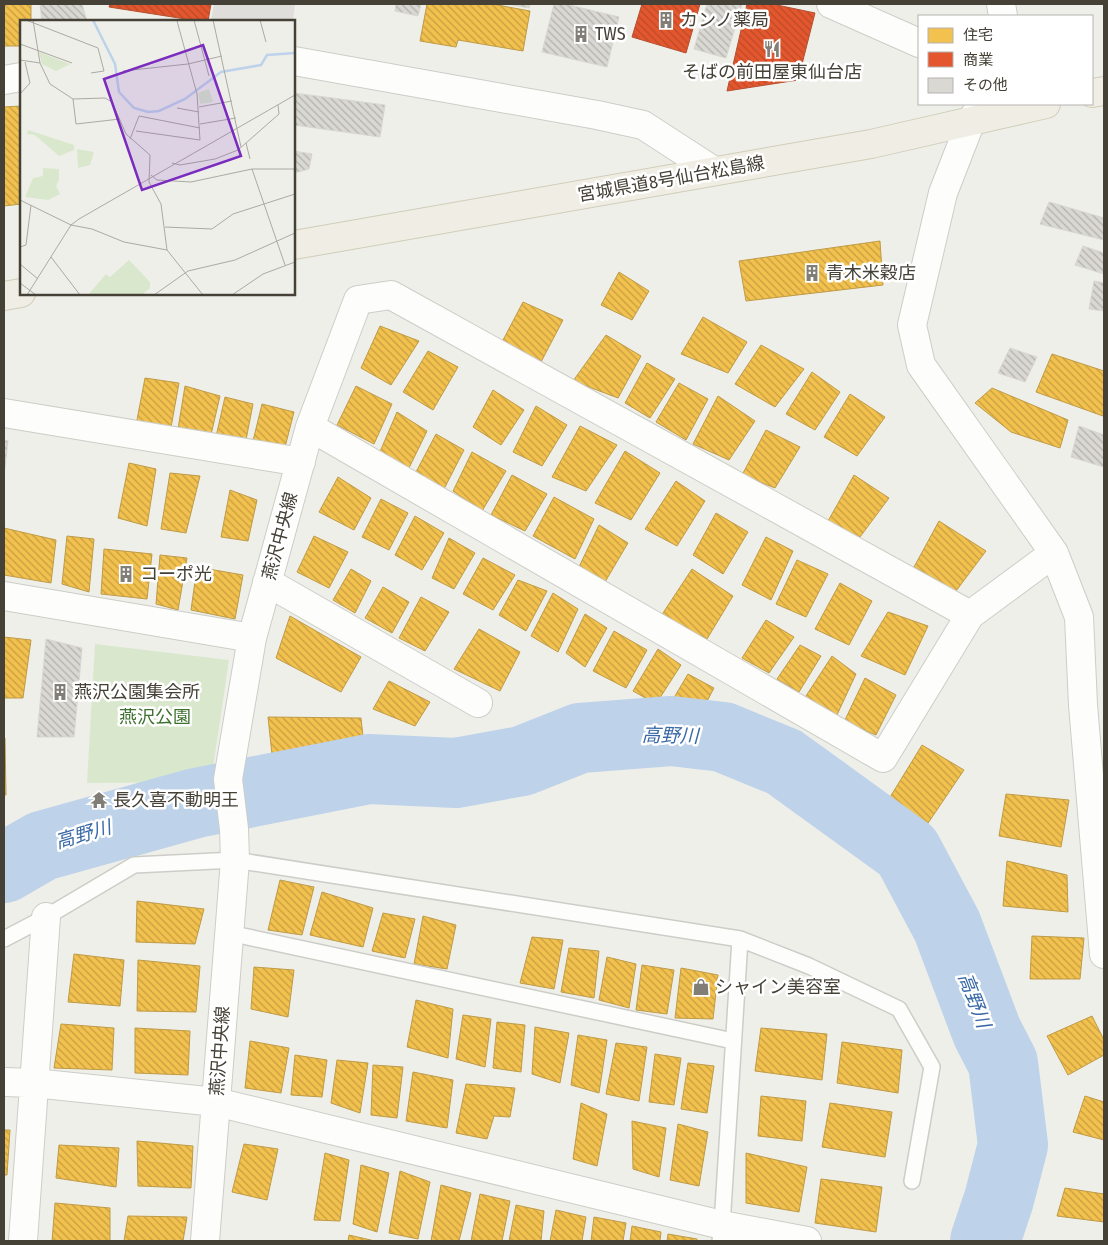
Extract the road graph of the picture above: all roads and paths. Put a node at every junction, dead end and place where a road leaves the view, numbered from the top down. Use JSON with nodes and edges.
{"nodes":[{"id":1,"x":831,"y":4,"type":"edge"},
{"id":2,"x":918,"y":43,"type":"edge"},
{"id":3,"x":295,"y":61,"type":"edge"},
{"id":4,"x":20,"y":77,"type":"edge"},
{"id":5,"x":4,"y":80,"type":"edge"},
{"id":6,"x":1031,"y":105,"type":"edge"},
{"id":7,"x":973,"y":109,"type":"edge"},
{"id":8,"x":714,"y":171,"type":"junction"},
{"id":9,"x":295,"y":245,"type":"edge"},
{"id":10,"x":20,"y":293,"type":"edge"},
{"id":11,"x":4,"y":296,"type":"edge"},
{"id":12,"x":4,"y":413,"type":"edge"},
{"id":13,"x":310,"y":427,"type":"junction"},
{"id":14,"x":300,"y":462,"type":"junction"},
{"id":15,"x":1054,"y":553,"type":"junction"},
{"id":16,"x":267,"y":582,"type":"junction"},
{"id":17,"x":4,"y":596,"type":"edge"},
{"id":18,"x":970,"y":615,"type":"junction"},
{"id":19,"x":252,"y":638,"type":"junction"},
{"id":20,"x":478,"y":703,"type":"dead end"},
{"id":21,"x":1097,"y":796,"type":"edge"},
{"id":22,"x":235,"y":860,"type":"junction"},
{"id":23,"x":46,"y":917,"type":"junction"},
{"id":24,"x":229,"y":933,"type":"junction"},
{"id":25,"x":4,"y":939,"type":"edge"},
{"id":26,"x":740,"y":939,"type":"junction"},
{"id":27,"x":1104,"y":954,"type":"edge"},
{"id":28,"x":734,"y":1041,"type":"junction"},
{"id":29,"x":4,"y":1082,"type":"edge"},
{"id":30,"x":34,"y":1083,"type":"junction"},
{"id":31,"x":216,"y":1102,"type":"junction"},
{"id":32,"x":912,"y":1181,"type":"dead end"},
{"id":33,"x":721,"y":1233,"type":"edge"},
{"id":34,"x":23,"y":1241,"type":"edge"},
{"id":35,"x":205,"y":1241,"type":"edge"},
{"id":36,"x":807,"y":1241,"type":"edge"}],
"edges":[{"from":1,"to":2,"type":"street"},
{"from":3,"to":8,"type":"street"},
{"from":4,"to":5,"type":"street"},
{"from":6,"to":7,"type":"main road","name":"宮城県道8号仙台松島線"},
{"from":7,"to":8,"type":"main road","name":"宮城県道8号仙台松島線"},
{"from":7,"to":15,"type":"street"},
{"from":8,"to":9,"type":"main road","name":"宮城県道8号仙台松島線"},
{"from":10,"to":11,"type":"main road"},
{"from":12,"to":14,"type":"street"},
{"from":13,"to":14,"type":"street","name":"燕沢中央線"},
{"from":13,"to":18,"type":"street"},
{"from":13,"to":18,"type":"street","name":"燕沢中央線"},
{"from":14,"to":16,"type":"street","name":"燕沢中央線"},
{"from":15,"to":18,"type":"street"},
{"from":15,"to":21,"type":"street"},
{"from":16,"to":19,"type":"street","name":"燕沢中央線"},
{"from":16,"to":20,"type":"street"},
{"from":17,"to":19,"type":"street"},
{"from":19,"to":22,"type":"street","name":"燕沢中央線"},
{"from":21,"to":27,"type":"street"},
{"from":22,"to":23,"type":"lane"},
{"from":22,"to":24,"type":"street","name":"燕沢中央線"},
{"from":22,"to":26,"type":"lane"},
{"from":23,"to":25,"type":"lane"},
{"from":23,"to":30,"type":"street"},
{"from":24,"to":28,"type":"lane"},
{"from":24,"to":31,"type":"street","name":"燕沢中央線"},
{"from":26,"to":28,"type":"lane"},
{"from":26,"to":32,"type":"lane"},
{"from":28,"to":33,"type":"lane"},
{"from":29,"to":30,"type":"street"},
{"from":30,"to":31,"type":"street"},
{"from":30,"to":34,"type":"street"},
{"from":31,"to":33,"type":"street"},
{"from":31,"to":35,"type":"street","name":"燕沢中央線"},
{"from":33,"to":36,"type":"street"}]}
